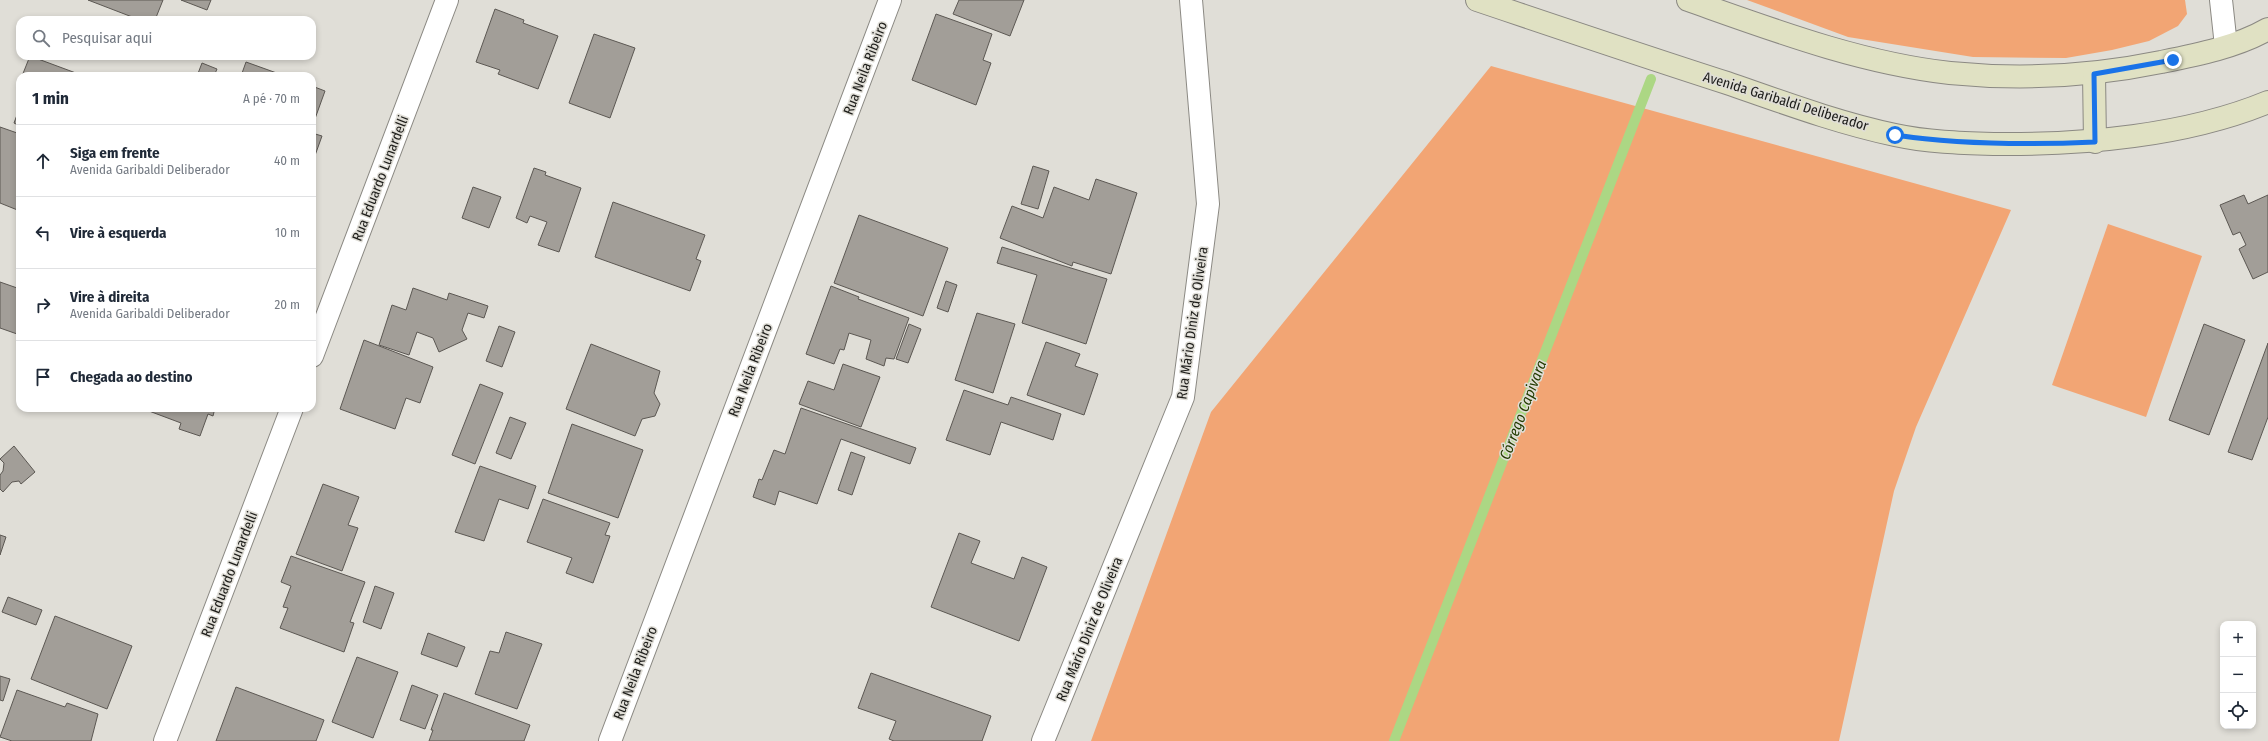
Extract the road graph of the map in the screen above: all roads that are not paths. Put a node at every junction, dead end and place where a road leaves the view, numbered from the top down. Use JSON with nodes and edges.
{"nodes":[{"id":1,"x":447,"y":0,"type":"edge"},
{"id":2,"x":890,"y":0,"type":"edge"},
{"id":3,"x":1191,"y":0,"type":"edge"},
{"id":4,"x":1477,"y":0,"type":"edge"},
{"id":5,"x":1688,"y":0,"type":"edge"},
{"id":6,"x":2221,"y":0,"type":"edge"},
{"id":7,"x":2268,"y":29,"type":"edge"},
{"id":8,"x":2226,"y":46,"type":"junction"},
{"id":9,"x":2094,"y":74,"type":"junction"},
{"id":10,"x":2268,"y":102,"type":"edge"},
{"id":11,"x":2095,"y":142,"type":"junction"},
{"id":12,"x":316,"y":345,"type":"edge"},
{"id":13,"x":290,"y":412,"type":"edge"},
{"id":14,"x":165,"y":741,"type":"edge"},
{"id":15,"x":610,"y":741,"type":"edge"},
{"id":16,"x":1043,"y":741,"type":"edge"}],
"edges":[{"from":1,"to":12,"type":"street","name":"Rua Eduardo Lunardelli"},
{"from":2,"to":15,"type":"street","name":"Rua Neila Ribeiro"},
{"from":3,"to":16,"type":"street","name":"Rua Mário Diniz de Oliveira"},
{"from":4,"to":11,"type":"street","name":"Avenida Garibaldi Deliberador"},
{"from":5,"to":9,"type":"street"},
{"from":6,"to":8,"type":"street"},
{"from":7,"to":8,"type":"street"},
{"from":8,"to":9,"type":"street"},
{"from":9,"to":11,"type":"street"},
{"from":10,"to":11,"type":"street","name":"Avenida Garibaldi Deliberador"},
{"from":13,"to":14,"type":"street","name":"Rua Eduardo Lunardelli"}]}
